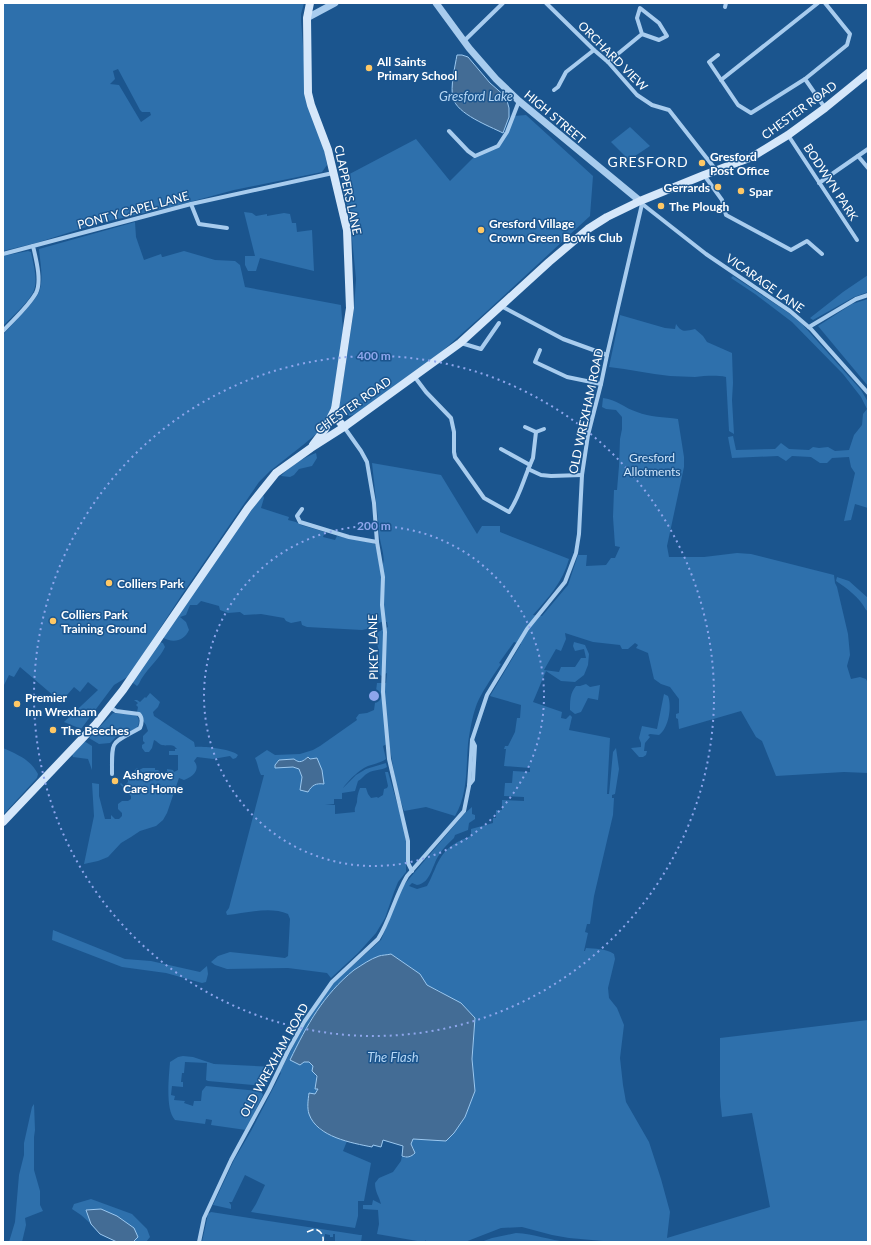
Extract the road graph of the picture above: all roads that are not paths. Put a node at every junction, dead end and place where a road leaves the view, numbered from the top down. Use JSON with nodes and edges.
{"nodes":[{"id":1,"x":310,"y":3,"type":"edge"},
{"id":2,"x":335,"y":3,"type":"edge"},
{"id":3,"x":436,"y":3,"type":"edge"},
{"id":4,"x":503,"y":3,"type":"edge"},
{"id":5,"x":546,"y":3,"type":"edge"},
{"id":6,"x":818,"y":3,"type":"edge"},
{"id":7,"x":825,"y":3,"type":"edge"},
{"id":8,"x":307,"y":18,"type":"junction"},
{"id":9,"x":642,"y":34,"type":"junction"},
{"id":10,"x":464,"y":41,"type":"junction"},
{"id":11,"x":594,"y":50,"type":"junction"},
{"id":12,"x":718,"y":55,"type":"dead end"},
{"id":13,"x":608,"y":62,"type":"junction"},
{"id":14,"x":868,"y":73,"type":"edge"},
{"id":15,"x":805,"y":79,"type":"junction"},
{"id":16,"x":721,"y":80,"type":"junction"},
{"id":17,"x":554,"y":90,"type":"dead end"},
{"id":18,"x":520,"y":101,"type":"junction"},
{"id":19,"x":825,"y":108,"type":"junction"},
{"id":20,"x":449,"y":131,"type":"dead end"},
{"id":21,"x":788,"y":136,"type":"junction"},
{"id":22,"x":868,"y":149,"type":"edge"},
{"id":23,"x":858,"y":156,"type":"junction"},
{"id":24,"x":868,"y":168,"type":"edge"},
{"id":25,"x":717,"y":170,"type":"junction"},
{"id":26,"x":333,"y":173,"type":"junction"},
{"id":27,"x":704,"y":175,"type":"junction"},
{"id":28,"x":819,"y":183,"type":"junction"},
{"id":29,"x":641,"y":203,"type":"junction"},
{"id":30,"x":191,"y":204,"type":"junction"},
{"id":31,"x":227,"y":228,"type":"dead end"},
{"id":32,"x":857,"y":240,"type":"dead end"},
{"id":33,"x":33,"y":246,"type":"junction"},
{"id":34,"x":3,"y":254,"type":"edge"},
{"id":35,"x":822,"y":254,"type":"dead end"},
{"id":36,"x":868,"y":295,"type":"edge"},
{"id":37,"x":500,"y":306,"type":"junction"},
{"id":38,"x":499,"y":323,"type":"dead end"},
{"id":39,"x":809,"y":327,"type":"junction"},
{"id":40,"x":3,"y":331,"type":"edge"},
{"id":41,"x":460,"y":343,"type":"junction"},
{"id":42,"x":540,"y":350,"type":"dead end"},
{"id":43,"x":607,"y":355,"type":"junction"},
{"id":44,"x":414,"y":376,"type":"junction"},
{"id":45,"x":602,"y":384,"type":"junction"},
{"id":46,"x":868,"y":393,"type":"edge"},
{"id":47,"x":335,"y":409,"type":"junction"},
{"id":48,"x":344,"y":427,"type":"junction"},
{"id":49,"x":526,"y":427,"type":"dead end"},
{"id":50,"x":544,"y":429,"type":"dead end"},
{"id":51,"x":536,"y":432,"type":"junction"},
{"id":52,"x":311,"y":448,"type":"junction"},
{"id":53,"x":501,"y":449,"type":"dead end"},
{"id":54,"x":529,"y":467,"type":"junction"},
{"id":55,"x":582,"y":474,"type":"junction"},
{"id":56,"x":302,"y":509,"type":"dead end"},
{"id":57,"x":377,"y":542,"type":"junction"},
{"id":58,"x":110,"y":707,"type":"junction"},
{"id":59,"x":112,"y":774,"type":"dead end"},
{"id":60,"x":3,"y":822,"type":"edge"},
{"id":61,"x":412,"y":871,"type":"junction"},
{"id":62,"x":199,"y":1242,"type":"edge"}],
"edges":[{"from":1,"to":8,"type":"main road","name":"CLAPPERS LANE"},
{"from":2,"to":8,"type":"street"},
{"from":3,"to":10,"type":"street","name":"HIGH STREET"},
{"from":4,"to":10,"type":"street"},
{"from":5,"to":11,"type":"street","name":"ORCHARD VIEW"},
{"from":6,"to":16,"type":"street"},
{"from":7,"to":15,"type":"street"},
{"from":8,"to":26,"type":"main road","name":"CLAPPERS LANE"},
{"from":9,"to":9,"type":"street"},
{"from":9,"to":13,"type":"street"},
{"from":10,"to":18,"type":"street","name":"HIGH STREET"},
{"from":11,"to":13,"type":"street","name":"ORCHARD VIEW"},
{"from":11,"to":17,"type":"street"},
{"from":12,"to":16,"type":"street"},
{"from":13,"to":25,"type":"street","name":"ORCHARD VIEW"},
{"from":14,"to":19,"type":"main road","name":"CHESTER ROAD"},
{"from":15,"to":16,"type":"street"},
{"from":15,"to":19,"type":"street"},
{"from":18,"to":20,"type":"street"},
{"from":18,"to":29,"type":"street","name":"HIGH STREET"},
{"from":19,"to":21,"type":"main road","name":"CHESTER ROAD"},
{"from":21,"to":25,"type":"main road","name":"CHESTER ROAD"},
{"from":21,"to":28,"type":"street","name":"BODWYN PARK"},
{"from":22,"to":23,"type":"street"},
{"from":23,"to":24,"type":"street"},
{"from":23,"to":28,"type":"street"},
{"from":25,"to":27,"type":"main road","name":"CHESTER ROAD"},
{"from":26,"to":30,"type":"street","name":"PONT Y CAPEL LANE"},
{"from":26,"to":47,"type":"main road","name":"CLAPPERS LANE"},
{"from":27,"to":29,"type":"main road","name":"CHESTER ROAD"},
{"from":27,"to":35,"type":"street"},
{"from":28,"to":32,"type":"street","name":"BODWYN PARK"},
{"from":29,"to":37,"type":"main road","name":"CHESTER ROAD"},
{"from":29,"to":39,"type":"street","name":"VICARAGE LANE"},
{"from":29,"to":43,"type":"street","name":"OLD WREXHAM ROAD"},
{"from":30,"to":31,"type":"street"},
{"from":30,"to":33,"type":"street","name":"PONT Y CAPEL LANE"},
{"from":33,"to":34,"type":"street","name":"PONT Y CAPEL LANE"},
{"from":33,"to":40,"type":"street"},
{"from":36,"to":39,"type":"street"},
{"from":37,"to":41,"type":"main road","name":"CHESTER ROAD"},
{"from":37,"to":43,"type":"street"},
{"from":38,"to":41,"type":"street"},
{"from":39,"to":46,"type":"street","name":"VICARAGE LANE"},
{"from":41,"to":44,"type":"main road","name":"CHESTER ROAD"},
{"from":42,"to":45,"type":"street"},
{"from":43,"to":45,"type":"street","name":"OLD WREXHAM ROAD"},
{"from":44,"to":48,"type":"main road","name":"CHESTER ROAD"},
{"from":44,"to":54,"type":"street"},
{"from":45,"to":55,"type":"street","name":"OLD WREXHAM ROAD"},
{"from":47,"to":48,"type":"main road"},
{"from":47,"to":52,"type":"main road","name":"CLAPPERS LANE"},
{"from":48,"to":52,"type":"main road","name":"CHESTER ROAD"},
{"from":48,"to":57,"type":"street","name":"PIKEY LANE"},
{"from":49,"to":51,"type":"street"},
{"from":50,"to":51,"type":"street"},
{"from":51,"to":54,"type":"street"},
{"from":52,"to":58,"type":"main road","name":"CHESTER ROAD"},
{"from":53,"to":54,"type":"street"},
{"from":54,"to":55,"type":"street"},
{"from":55,"to":61,"type":"street","name":"OLD WREXHAM ROAD"},
{"from":56,"to":57,"type":"street"},
{"from":57,"to":61,"type":"street","name":"PIKEY LANE"},
{"from":58,"to":59,"type":"street"},
{"from":58,"to":60,"type":"main road","name":"CHESTER ROAD"},
{"from":61,"to":62,"type":"street","name":"OLD WREXHAM ROAD"}]}
